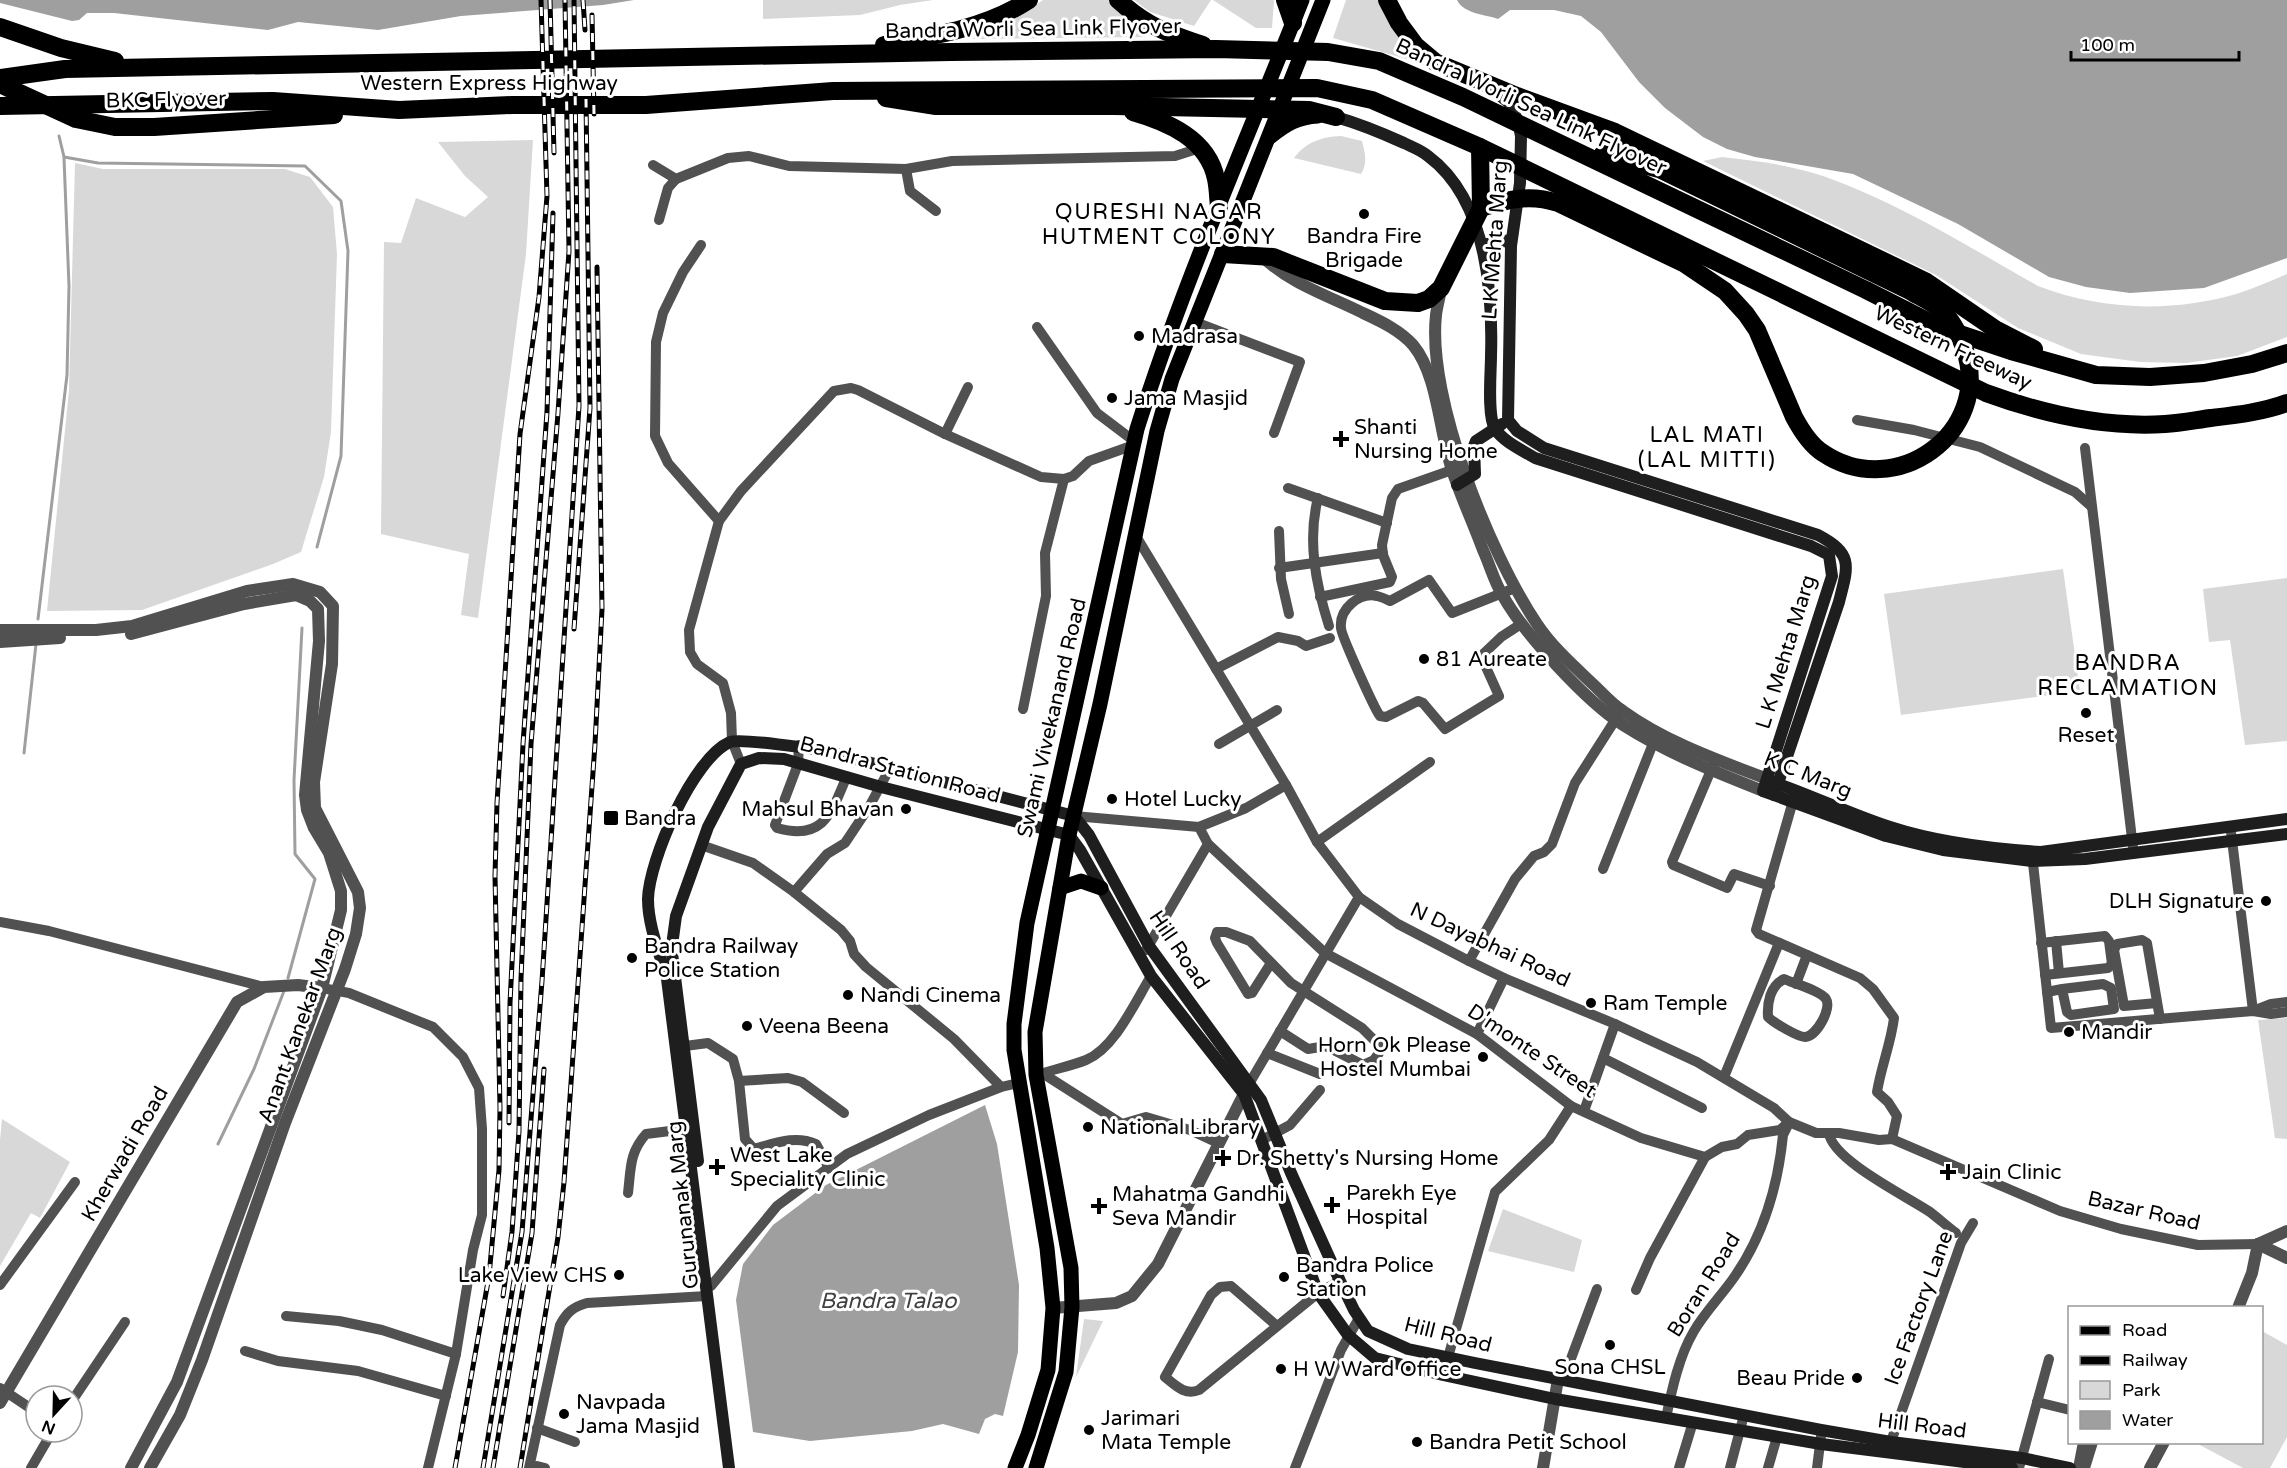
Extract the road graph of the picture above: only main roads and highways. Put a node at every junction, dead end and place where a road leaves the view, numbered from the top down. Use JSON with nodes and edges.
{"nodes":[{"id":1,"x":1029,"y":0,"type":"edge"},
{"id":2,"x":1118,"y":0,"type":"edge"},
{"id":3,"x":1285,"y":0,"type":"edge"},
{"id":4,"x":1302,"y":0,"type":"edge"},
{"id":5,"x":1323,"y":0,"type":"edge"},
{"id":6,"x":1387,"y":0,"type":"edge"},
{"id":7,"x":1293,"y":23,"type":"junction"},
{"id":8,"x":0,"y":27,"type":"edge"},
{"id":9,"x":0,"y":38,"type":"edge"},
{"id":10,"x":61,"y":48,"type":"junction"},
{"id":11,"x":1216,"y":50,"type":"junction"},
{"id":12,"x":832,"y":56,"type":"junction"},
{"id":13,"x":0,"y":64,"type":"edge"},
{"id":14,"x":140,"y":68,"type":"junction"},
{"id":15,"x":65,"y":69,"type":"junction"},
{"id":16,"x":0,"y":78,"type":"edge"},
{"id":17,"x":1473,"y":78,"type":"junction"},
{"id":18,"x":0,"y":84,"type":"edge"},
{"id":19,"x":833,"y":91,"type":"junction"},
{"id":20,"x":1114,"y":106,"type":"junction"},
{"id":21,"x":2,"y":108,"type":"edge"},
{"id":22,"x":1280,"y":109,"type":"junction"},
{"id":23,"x":399,"y":110,"type":"junction"},
{"id":24,"x":1257,"y":110,"type":"junction"},
{"id":25,"x":1336,"y":117,"type":"junction"},
{"id":26,"x":1269,"y":138,"type":"junction"},
{"id":27,"x":1560,"y":142,"type":"junction"},
{"id":28,"x":1480,"y":147,"type":"junction"},
{"id":29,"x":1219,"y":207,"type":"junction"},
{"id":30,"x":1481,"y":208,"type":"junction"},
{"id":31,"x":1511,"y":240,"type":"junction"},
{"id":32,"x":1482,"y":245,"type":"junction"},
{"id":33,"x":1223,"y":254,"type":"junction"},
{"id":34,"x":1491,"y":296,"type":"junction"},
{"id":35,"x":1510,"y":296,"type":"junction"},
{"id":36,"x":2287,"y":353,"type":"edge"},
{"id":37,"x":2090,"y":373,"type":"junction"},
{"id":38,"x":2287,"y":403,"type":"edge"},
{"id":39,"x":1508,"y":420,"type":"junction"},
{"id":40,"x":1494,"y":428,"type":"junction"},
{"id":41,"x":1463,"y":482,"type":"road end"},
{"id":42,"x":1818,"y":619,"type":"junction"},
{"id":43,"x":1832,"y":623,"type":"junction"},
{"id":44,"x":1794,"y":695,"type":"junction"},
{"id":45,"x":1806,"y":700,"type":"junction"},
{"id":46,"x":1072,"y":723,"type":"junction"},
{"id":47,"x":1095,"y":728,"type":"junction"},
{"id":48,"x":1779,"y":740,"type":"junction"},
{"id":49,"x":1792,"y":744,"type":"junction"},
{"id":50,"x":741,"y":764,"type":"joint"},
{"id":51,"x":1771,"y":787,"type":"junction"},
{"id":52,"x":1052,"y":810,"type":"junction"},
{"id":53,"x":1074,"y":816,"type":"junction"},
{"id":54,"x":2287,"y":819,"type":"edge"},
{"id":55,"x":1048,"y":829,"type":"junction"},
{"id":56,"x":2287,"y":834,"type":"edge"},
{"id":57,"x":1069,"y":835,"type":"junction"},
{"id":58,"x":2032,"y":856,"type":"junction"},
{"id":59,"x":1060,"y":888,"type":"junction"},
{"id":60,"x":1101,"y":888,"type":"junction"},
{"id":61,"x":1247,"y":1089,"type":"junction"},
{"id":62,"x":708,"y":1289,"type":"junction"},
{"id":63,"x":725,"y":1415,"type":"junction"},
{"id":64,"x":1889,"y":1447,"type":"junction"},
{"id":65,"x":2020,"y":1463,"type":"edge"},
{"id":66,"x":729,"y":1468,"type":"edge"},
{"id":67,"x":735,"y":1468,"type":"edge"},
{"id":68,"x":1015,"y":1468,"type":"edge"},
{"id":69,"x":1036,"y":1468,"type":"edge"},
{"id":70,"x":2013,"y":1468,"type":"edge"},
{"id":71,"x":2070,"y":1468,"type":"edge"}],
"edges":[{"from":1,"to":12,"type":"highway"},
{"from":2,"to":11,"type":"highway"},
{"from":3,"to":7,"type":"highway"},
{"from":4,"to":7,"type":"main road","name":"Swami Vivekanand Road"},
{"from":5,"to":22,"type":"main road","name":"Swami Vivekanand Road"},
{"from":6,"to":17,"type":"highway"},
{"from":7,"to":24,"type":"main road","name":"Swami Vivekanand Road"},
{"from":8,"to":10,"type":"highway"},
{"from":9,"to":10,"type":"highway"},
{"from":10,"to":14,"type":"highway"},
{"from":11,"to":12,"type":"highway","name":"Bandra Worli Sea Link Flyover"},
{"from":11,"to":27,"type":"highway","name":"Bandra Worli Sea Link Flyover"},
{"from":12,"to":14,"type":"highway","name":"Western Express Highway"},
{"from":13,"to":15,"type":"highway"},
{"from":14,"to":15,"type":"highway","name":"Western Express Highway"},
{"from":15,"to":16,"type":"highway","name":"Western Express Highway"},
{"from":17,"to":31,"type":"main road","name":"L K Mehta Marg"},
{"from":17,"to":37,"type":"highway"},
{"from":18,"to":23,"type":"highway","name":"BKC Flyover"},
{"from":19,"to":20,"type":"highway"},
{"from":19,"to":23,"type":"highway","name":"Western Express Highway"},
{"from":19,"to":28,"type":"highway"},
{"from":20,"to":24,"type":"highway"},
{"from":20,"to":29,"type":"highway"},
{"from":21,"to":23,"type":"highway","name":"Western Express Highway"},
{"from":22,"to":24,"type":"highway"},
{"from":22,"to":25,"type":"highway"},
{"from":22,"to":26,"type":"main road","name":"Swami Vivekanand Road"},
{"from":24,"to":29,"type":"main road","name":"Swami Vivekanand Road"},
{"from":25,"to":26,"type":"main road"},
{"from":25,"to":32,"type":"main road","name":"L K Mehta Marg"},
{"from":26,"to":33,"type":"main road","name":"Swami Vivekanand Road"},
{"from":27,"to":30,"type":"highway"},
{"from":27,"to":37,"type":"highway","name":"Bandra Worli Sea Link Flyover"},
{"from":28,"to":30,"type":"highway"},
{"from":28,"to":38,"type":"highway","name":"Western Freeway"},
{"from":29,"to":46,"type":"main road","name":"Swami Vivekanand Road"},
{"from":30,"to":33,"type":"highway"},
{"from":31,"to":32,"type":"main road"},
{"from":31,"to":35,"type":"main road","name":"L K Mehta Marg"},
{"from":32,"to":34,"type":"main road","name":"L K Mehta Marg"},
{"from":33,"to":47,"type":"main road","name":"Swami Vivekanand Road"},
{"from":34,"to":35,"type":"main road"},
{"from":34,"to":40,"type":"main road","name":"L K Mehta Marg"},
{"from":35,"to":39,"type":"main road","name":"L K Mehta Marg"},
{"from":36,"to":37,"type":"highway"},
{"from":39,"to":40,"type":"main road"},
{"from":39,"to":43,"type":"main road","name":"L K Mehta Marg"},
{"from":40,"to":41,"type":"main road"},
{"from":40,"to":42,"type":"main road","name":"L K Mehta Marg"},
{"from":42,"to":43,"type":"main road"},
{"from":42,"to":44,"type":"main road","name":"L K Mehta Marg"},
{"from":43,"to":45,"type":"main road","name":"L K Mehta Marg"},
{"from":44,"to":45,"type":"main road"},
{"from":44,"to":48,"type":"main road","name":"L K Mehta Marg"},
{"from":45,"to":49,"type":"main road","name":"L K Mehta Marg"},
{"from":46,"to":47,"type":"main road"},
{"from":46,"to":52,"type":"main road","name":"Swami Vivekanand Road"},
{"from":47,"to":53,"type":"main road","name":"Swami Vivekanand Road"},
{"from":48,"to":49,"type":"main road"},
{"from":48,"to":51,"type":"main road","name":"L K Mehta Marg"},
{"from":49,"to":51,"type":"main road","name":"L K Mehta Marg"},
{"from":50,"to":55,"type":"main road","name":"Bandra Station Road"},
{"from":50,"to":62,"type":"main road","name":"Gurunanak Marg"},
{"from":51,"to":58,"type":"main road","name":"K C Marg"},
{"from":52,"to":53,"type":"main road","name":"Bandra Station Road"},
{"from":52,"to":55,"type":"main road","name":"Swami Vivekanand Road"},
{"from":52,"to":62,"type":"main road","name":"Bandra Station Road"},
{"from":53,"to":57,"type":"main road","name":"Swami Vivekanand Road"},
{"from":53,"to":61,"type":"main road","name":"Hill Road"},
{"from":54,"to":58,"type":"main road","name":"K C Marg"},
{"from":55,"to":57,"type":"main road"},
{"from":55,"to":68,"type":"main road","name":"Swami Vivekanand Road"},
{"from":56,"to":58,"type":"main road","name":"K C Marg"},
{"from":57,"to":59,"type":"main road","name":"Swami Vivekanand Road"},
{"from":57,"to":60,"type":"main road","name":"Hill Road"},
{"from":59,"to":60,"type":"main road"},
{"from":59,"to":69,"type":"main road","name":"Swami Vivekanand Road"},
{"from":60,"to":61,"type":"main road","name":"Hill Road"},
{"from":61,"to":64,"type":"main road","name":"Hill Road"},
{"from":61,"to":64,"type":"main road","name":"Hill Road"},
{"from":62,"to":63,"type":"main road","name":"Gurunanak Marg"},
{"from":63,"to":66,"type":"main road","name":"Gurunanak Marg"},
{"from":63,"to":67,"type":"main road","name":"Gurunanak Marg"},
{"from":64,"to":65,"type":"main road","name":"Hill Road"},
{"from":64,"to":70,"type":"main road","name":"Hill Road"},
{"from":65,"to":71,"type":"main road","name":"Hill Road"}]}
